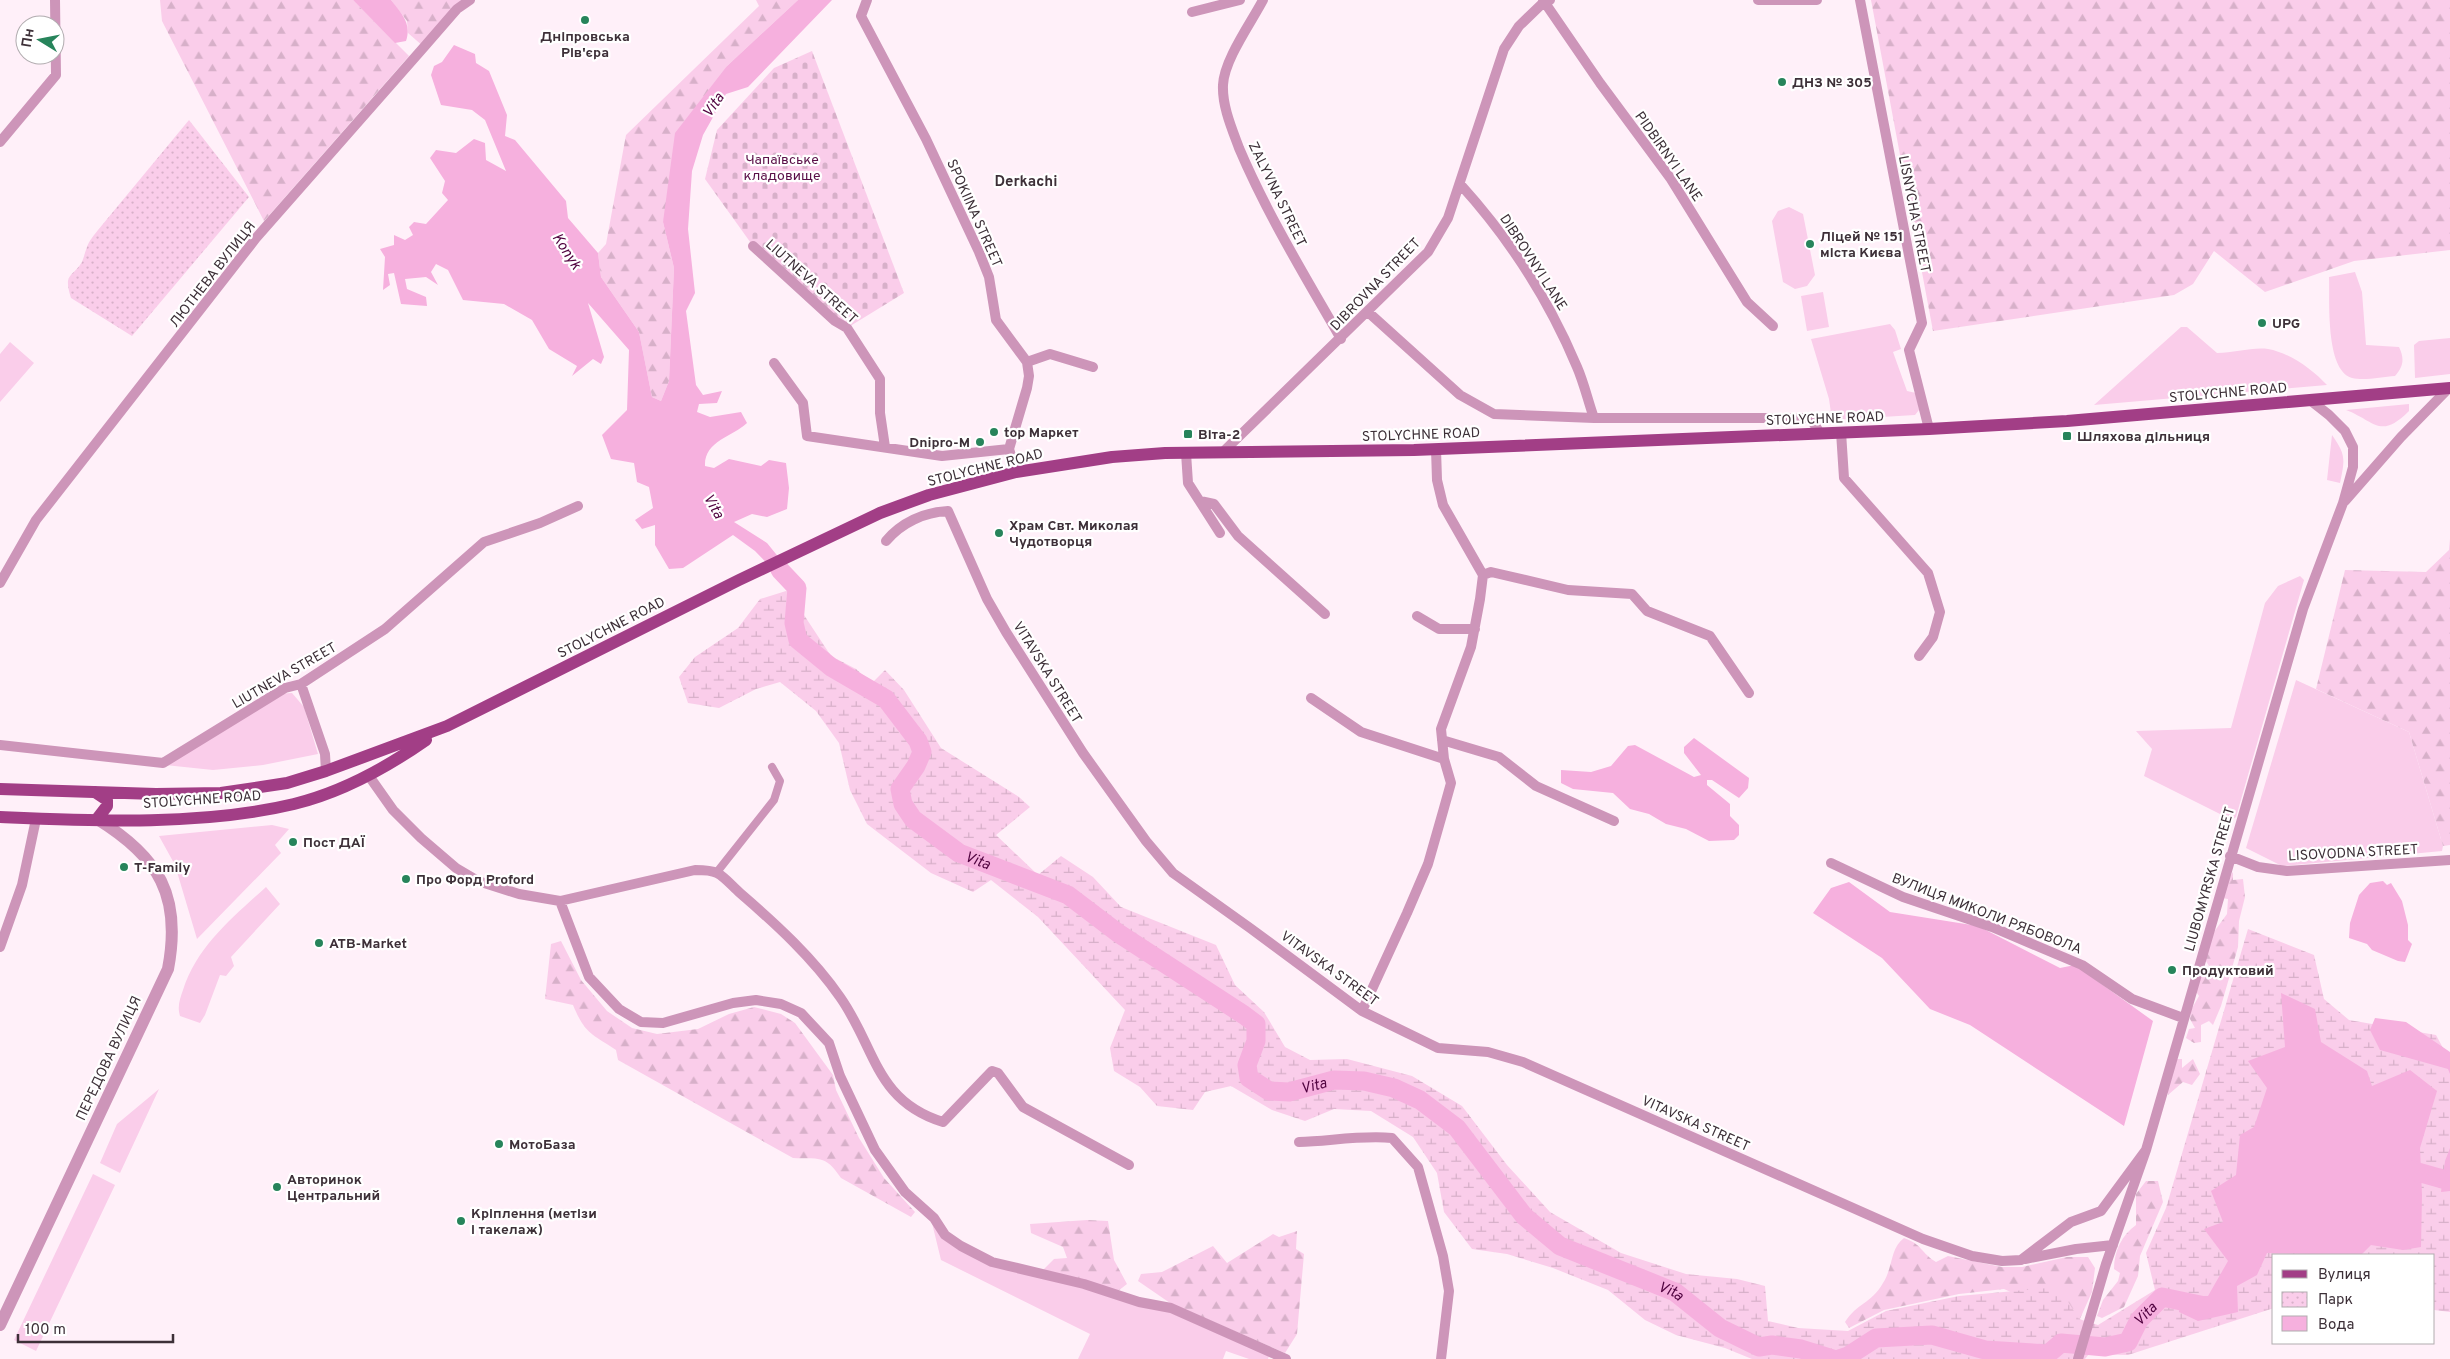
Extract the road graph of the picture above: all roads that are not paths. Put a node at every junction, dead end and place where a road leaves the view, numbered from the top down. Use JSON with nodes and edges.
{"nodes":[{"id":1,"x":55,"y":0,"type":"edge"},
{"id":2,"x":470,"y":0,"type":"edge"},
{"id":3,"x":867,"y":0,"type":"edge"},
{"id":4,"x":1240,"y":0,"type":"edge"},
{"id":5,"x":1263,"y":0,"type":"edge"},
{"id":6,"x":1758,"y":0,"type":"edge"},
{"id":7,"x":1764,"y":0,"type":"edge"},
{"id":8,"x":1817,"y":0,"type":"edge"},
{"id":9,"x":1860,"y":0,"type":"edge"},
{"id":10,"x":1546,"y":1,"type":"edge"},
{"id":11,"x":1192,"y":12,"type":"dead end"},
{"id":12,"x":0,"y":142,"type":"edge"},
{"id":13,"x":1460,"y":184,"type":"junction"},
{"id":14,"x":753,"y":246,"type":"dead end"},
{"id":15,"x":1368,"y":312,"type":"junction"},
{"id":16,"x":1773,"y":326,"type":"dead end"},
{"id":17,"x":1341,"y":338,"type":"junction"},
{"id":18,"x":1026,"y":362,"type":"junction"},
{"id":19,"x":774,"y":363,"type":"dead end"},
{"id":20,"x":1093,"y":368,"type":"dead end"},
{"id":21,"x":2450,"y":388,"type":"edge"},
{"id":22,"x":2310,"y":400,"type":"junction"},
{"id":23,"x":1594,"y":418,"type":"junction"},
{"id":24,"x":1929,"y":429,"type":"junction"},
{"id":25,"x":1841,"y":432,"type":"junction"},
{"id":26,"x":1820,"y":433,"type":"junction"},
{"id":27,"x":885,"y":447,"type":"junction"},
{"id":28,"x":1009,"y":449,"type":"junction"},
{"id":29,"x":1436,"y":449,"type":"junction"},
{"id":30,"x":1224,"y":451,"type":"junction"},
{"id":31,"x":1186,"y":453,"type":"junction"},
{"id":32,"x":1016,"y":472,"type":"junction"},
{"id":33,"x":1200,"y":502,"type":"junction"},
{"id":34,"x":2343,"y":503,"type":"junction"},
{"id":35,"x":578,"y":506,"type":"dead end"},
{"id":36,"x":1220,"y":533,"type":"dead end"},
{"id":37,"x":886,"y":541,"type":"dead end"},
{"id":38,"x":1483,"y":575,"type":"junction"},
{"id":39,"x":0,"y":583,"type":"edge"},
{"id":40,"x":1325,"y":614,"type":"dead end"},
{"id":41,"x":1417,"y":616,"type":"dead end"},
{"id":42,"x":1475,"y":629,"type":"junction"},
{"id":43,"x":1918,"y":656,"type":"dead end"},
{"id":44,"x":301,"y":684,"type":"junction"},
{"id":45,"x":1749,"y":693,"type":"dead end"},
{"id":46,"x":1311,"y":698,"type":"dead end"},
{"id":47,"x":447,"y":726,"type":"junction"},
{"id":48,"x":1442,"y":740,"type":"junction"},
{"id":49,"x":0,"y":745,"type":"edge"},
{"id":50,"x":1444,"y":758,"type":"junction"},
{"id":51,"x":772,"y":767,"type":"dead end"},
{"id":52,"x":326,"y":771,"type":"junction"},
{"id":53,"x":369,"y":776,"type":"junction"},
{"id":54,"x":0,"y":789,"type":"edge"},
{"id":55,"x":95,"y":791,"type":"junction"},
{"id":56,"x":0,"y":817,"type":"edge"},
{"id":57,"x":36,"y":818,"type":"junction"},
{"id":58,"x":97,"y":819,"type":"junction"},
{"id":59,"x":1614,"y":820,"type":"dead end"},
{"id":60,"x":2230,"y":856,"type":"junction"},
{"id":61,"x":2450,"y":860,"type":"edge"},
{"id":62,"x":1831,"y":863,"type":"dead end"},
{"id":63,"x":717,"y":872,"type":"junction"},
{"id":64,"x":560,"y":901,"type":"junction"},
{"id":65,"x":0,"y":947,"type":"edge"},
{"id":66,"x":1362,"y":1011,"type":"junction"},
{"id":67,"x":2184,"y":1018,"type":"junction"},
{"id":68,"x":1299,"y":1142,"type":"dead end"},
{"id":69,"x":2146,"y":1150,"type":"junction"},
{"id":70,"x":1129,"y":1165,"type":"dead end"},
{"id":71,"x":2113,"y":1245,"type":"junction"},
{"id":72,"x":2021,"y":1260,"type":"junction"},
{"id":73,"x":0,"y":1325,"type":"edge"},
{"id":74,"x":1286,"y":1359,"type":"edge"},
{"id":75,"x":1441,"y":1359,"type":"edge"},
{"id":76,"x":2078,"y":1359,"type":"edge"}],
"edges":[{"from":1,"to":12,"type":"street"},
{"from":2,"to":39,"type":"street","name":"ЛЮТНЕВА ВУЛИЦЯ"},
{"from":3,"to":18,"type":"street","name":"SPOKIINA STREET"},
{"from":4,"to":11,"type":"street"},
{"from":5,"to":17,"type":"street","name":"ZALYVNA STREET"},
{"from":6,"to":7,"type":"street"},
{"from":7,"to":8,"type":"street"},
{"from":9,"to":24,"type":"street","name":"LISNYCHA STREET"},
{"from":10,"to":13,"type":"street","name":"DIBROVNA STREET"},
{"from":10,"to":16,"type":"street","name":"PIDBIRNYI LANE"},
{"from":13,"to":15,"type":"street","name":"DIBROVNA STREET"},
{"from":13,"to":23,"type":"street","name":"DIBROVNYI LANE"},
{"from":14,"to":27,"type":"street","name":"LIUTNEVA STREET"},
{"from":15,"to":17,"type":"street","name":"DIBROVNA STREET"},
{"from":15,"to":23,"type":"street"},
{"from":17,"to":30,"type":"street","name":"DIBROVNA STREET"},
{"from":18,"to":20,"type":"street"},
{"from":18,"to":28,"type":"street"},
{"from":19,"to":27,"type":"street"},
{"from":21,"to":22,"type":"main road","name":"STOLYCHNE ROAD"},
{"from":21,"to":34,"type":"street","name":"LIUBOMYRSKA STREET"},
{"from":22,"to":24,"type":"main road","name":"STOLYCHNE ROAD"},
{"from":22,"to":34,"type":"street","name":"LIUBOMYRSKA STREET"},
{"from":23,"to":26,"type":"street"},
{"from":24,"to":25,"type":"main road","name":"STOLYCHNE ROAD"},
{"from":25,"to":26,"type":"main road","name":"STOLYCHNE ROAD"},
{"from":25,"to":43,"type":"street"},
{"from":26,"to":29,"type":"main road","name":"STOLYCHNE ROAD"},
{"from":27,"to":28,"type":"street"},
{"from":28,"to":32,"type":"street"},
{"from":29,"to":30,"type":"main road","name":"STOLYCHNE ROAD"},
{"from":29,"to":38,"type":"street"},
{"from":30,"to":31,"type":"main road","name":"STOLYCHNE ROAD"},
{"from":31,"to":32,"type":"main road","name":"STOLYCHNE ROAD"},
{"from":31,"to":33,"type":"street"},
{"from":32,"to":47,"type":"main road","name":"STOLYCHNE ROAD"},
{"from":33,"to":36,"type":"street"},
{"from":33,"to":40,"type":"street"},
{"from":34,"to":60,"type":"street","name":"LIUBOMYRSKA STREET"},
{"from":35,"to":44,"type":"street","name":"LIUTNEVA STREET"},
{"from":37,"to":66,"type":"street","name":"VITAVSKA STREET"},
{"from":38,"to":42,"type":"street"},
{"from":38,"to":45,"type":"street"},
{"from":41,"to":42,"type":"street"},
{"from":42,"to":48,"type":"street"},
{"from":44,"to":49,"type":"street","name":"LIUTNEVA STREET"},
{"from":44,"to":52,"type":"street"},
{"from":46,"to":50,"type":"street"},
{"from":47,"to":52,"type":"main road","name":"STOLYCHNE ROAD"},
{"from":47,"to":53,"type":"main road","name":"STOLYCHNE ROAD"},
{"from":48,"to":50,"type":"street"},
{"from":48,"to":59,"type":"street"},
{"from":50,"to":66,"type":"street"},
{"from":51,"to":63,"type":"street"},
{"from":52,"to":55,"type":"main road","name":"STOLYCHNE ROAD"},
{"from":53,"to":58,"type":"main road","name":"STOLYCHNE ROAD"},
{"from":53,"to":64,"type":"street"},
{"from":54,"to":55,"type":"main road","name":"STOLYCHNE ROAD"},
{"from":55,"to":58,"type":"main road"},
{"from":56,"to":57,"type":"main road","name":"STOLYCHNE ROAD"},
{"from":57,"to":58,"type":"main road","name":"STOLYCHNE ROAD"},
{"from":57,"to":65,"type":"street"},
{"from":58,"to":73,"type":"street","name":"ПЕРЕДОВА ВУЛИЦЯ"},
{"from":60,"to":61,"type":"street","name":"LISOVODNA STREET"},
{"from":60,"to":67,"type":"street","name":"LIUBOMYRSKA STREET"},
{"from":62,"to":67,"type":"street","name":"ВУЛИЦЯ МИКОЛИ РЯБОВОЛА"},
{"from":63,"to":64,"type":"street"},
{"from":63,"to":70,"type":"street"},
{"from":64,"to":74,"type":"street"},
{"from":66,"to":72,"type":"street","name":"VITAVSKA STREET"},
{"from":67,"to":69,"type":"street","name":"LIUBOMYRSKA STREET"},
{"from":68,"to":75,"type":"street"},
{"from":69,"to":71,"type":"street","name":"LIUBOMYRSKA STREET"},
{"from":69,"to":72,"type":"street"},
{"from":71,"to":72,"type":"street","name":"VITAVSKA STREET"},
{"from":71,"to":76,"type":"street","name":"LIUBOMYRSKA STREET"}]}
